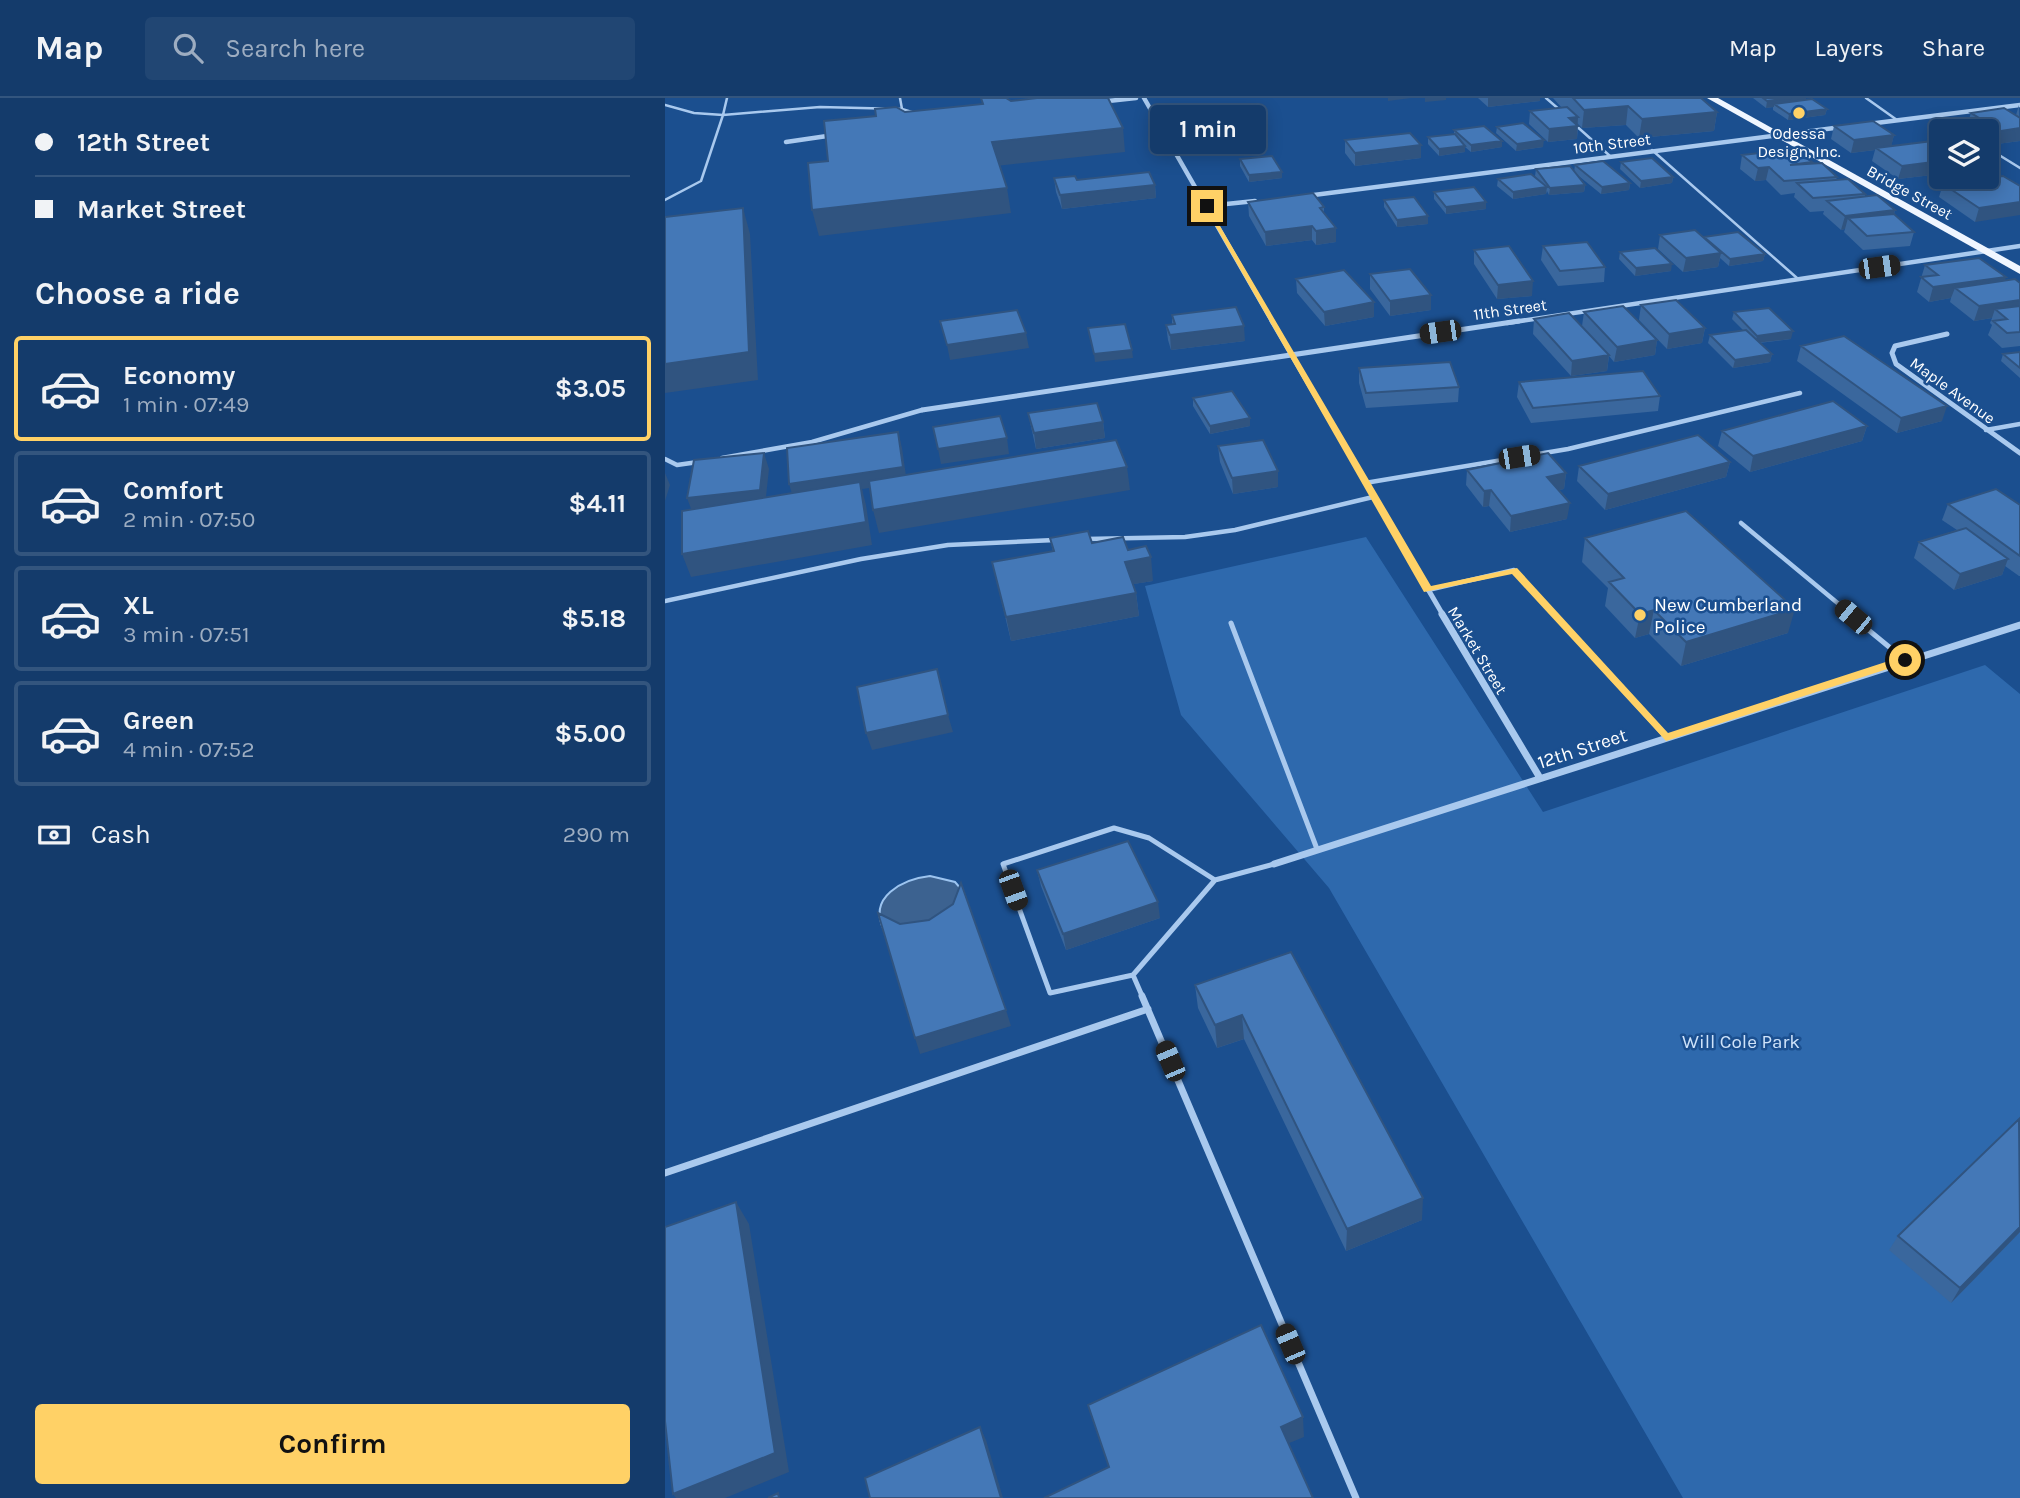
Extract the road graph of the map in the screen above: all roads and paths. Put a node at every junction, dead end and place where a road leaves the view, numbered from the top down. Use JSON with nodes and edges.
{"nodes":[{"id":1,"x":727,"y":98,"type":"edge"},
{"id":2,"x":900,"y":98,"type":"edge"},
{"id":3,"x":1136,"y":98,"type":"edge"},
{"id":4,"x":1144,"y":98,"type":"edge"},
{"id":5,"x":1546,"y":98,"type":"edge"},
{"id":6,"x":1711,"y":98,"type":"edge"},
{"id":7,"x":1867,"y":98,"type":"edge"},
{"id":8,"x":1096,"y":102,"type":"edge"},
{"id":9,"x":2020,"y":105,"type":"edge"},
{"id":10,"x":665,"y":106,"type":"edge"},
{"id":11,"x":902,"y":109,"type":"junction"},
{"id":12,"x":1564,"y":114,"type":"edge"},
{"id":13,"x":723,"y":115,"type":"junction"},
{"id":14,"x":922,"y":115,"type":"edge"},
{"id":15,"x":1937,"y":115,"type":"junction"},
{"id":16,"x":1943,"y":119,"type":"edge"},
{"id":17,"x":1897,"y":120,"type":"junction"},
{"id":18,"x":1573,"y":122,"type":"edge"},
{"id":19,"x":1860,"y":125,"type":"edge"},
{"id":20,"x":1848,"y":126,"type":"edge"},
{"id":21,"x":839,"y":134,"type":"edge"},
{"id":22,"x":1777,"y":135,"type":"junction"},
{"id":23,"x":786,"y":142,"type":"dead end"},
{"id":24,"x":1652,"y":150,"type":"junction"},
{"id":25,"x":1999,"y":154,"type":"edge"},
{"id":26,"x":1610,"y":156,"type":"junction"},
{"id":27,"x":2020,"y":168,"type":"edge"},
{"id":28,"x":1297,"y":197,"type":"edge"},
{"id":29,"x":665,"y":200,"type":"edge"},
{"id":30,"x":1259,"y":201,"type":"edge"},
{"id":31,"x":1207,"y":206,"type":"junction"},
{"id":32,"x":2020,"y":246,"type":"edge"},
{"id":33,"x":1984,"y":251,"type":"junction"},
{"id":34,"x":2020,"y":271,"type":"edge"},
{"id":35,"x":1797,"y":278,"type":"junction"},
{"id":36,"x":1947,"y":334,"type":"dead end"},
{"id":37,"x":1291,"y":353,"type":"junction"},
{"id":38,"x":1800,"y":393,"type":"dead end"},
{"id":39,"x":922,"y":410,"type":"joint"},
{"id":40,"x":2020,"y":424,"type":"edge"},
{"id":41,"x":1986,"y":430,"type":"junction"},
{"id":42,"x":2020,"y":453,"type":"edge"},
{"id":43,"x":717,"y":458,"type":"edge"},
{"id":44,"x":665,"y":459,"type":"edge"},
{"id":45,"x":704,"y":461,"type":"edge"},
{"id":46,"x":1365,"y":483,"type":"junction"},
{"id":47,"x":1373,"y":497,"type":"junction"},
{"id":48,"x":1741,"y":523,"type":"dead end"},
{"id":49,"x":1060,"y":540,"type":"edge"},
{"id":50,"x":1073,"y":540,"type":"edge"},
{"id":51,"x":1428,"y":590,"type":"junction"},
{"id":52,"x":665,"y":601,"type":"edge"},
{"id":53,"x":1231,"y":623,"type":"dead end"},
{"id":54,"x":2020,"y":625,"type":"edge"},
{"id":55,"x":1905,"y":660,"type":"junction"},
{"id":56,"x":1666,"y":737,"type":"junction"},
{"id":57,"x":1540,"y":778,"type":"junction"},
{"id":58,"x":1317,"y":849,"type":"junction"},
{"id":59,"x":1274,"y":863,"type":"joint"},
{"id":60,"x":1215,"y":880,"type":"junction"},
{"id":61,"x":1133,"y":975,"type":"junction"},
{"id":62,"x":1148,"y":1009,"type":"junction"},
{"id":63,"x":665,"y":1173,"type":"edge"},
{"id":64,"x":1356,"y":1498,"type":"edge"}],
"edges":[{"from":1,"to":13,"type":"lane"},
{"from":2,"to":11,"type":"lane"},
{"from":3,"to":8,"type":"street"},
{"from":4,"to":31,"type":"street","name":"Market Street"},
{"from":5,"to":12,"type":"lane"},
{"from":6,"to":22,"type":"main road","name":"Bridge Street"},
{"from":7,"to":17,"type":"lane"},
{"from":9,"to":15,"type":"street"},
{"from":10,"to":13,"type":"lane"},
{"from":11,"to":13,"type":"lane"},
{"from":11,"to":14,"type":"lane"},
{"from":13,"to":29,"type":"lane"},
{"from":15,"to":16,"type":"lane"},
{"from":15,"to":17,"type":"street"},
{"from":17,"to":19,"type":"street"},
{"from":18,"to":26,"type":"lane"},
{"from":20,"to":22,"type":"street","name":"10th Street"},
{"from":21,"to":23,"type":"street"},
{"from":22,"to":24,"type":"street","name":"10th Street"},
{"from":22,"to":33,"type":"main road","name":"Bridge Street"},
{"from":24,"to":26,"type":"street","name":"10th Street"},
{"from":24,"to":35,"type":"lane"},
{"from":25,"to":27,"type":"lane"},
{"from":26,"to":28,"type":"street","name":"10th Street"},
{"from":30,"to":31,"type":"street"},
{"from":31,"to":37,"type":"street","name":"Market Street"},
{"from":32,"to":33,"type":"street","name":"11th Street"},
{"from":33,"to":34,"type":"main road","name":"Bridge Street"},
{"from":33,"to":35,"type":"street","name":"11th Street"},
{"from":35,"to":37,"type":"street","name":"11th Street"},
{"from":36,"to":41,"type":"street","name":"Maple Avenue"},
{"from":37,"to":39,"type":"street","name":"11th Street"},
{"from":37,"to":46,"type":"street","name":"Market Street"},
{"from":38,"to":46,"type":"lane"},
{"from":39,"to":43,"type":"lane"},
{"from":40,"to":41,"type":"lane"},
{"from":41,"to":42,"type":"street","name":"Maple Avenue"},
{"from":44,"to":45,"type":"lane"},
{"from":46,"to":47,"type":"street","name":"Market Street"},
{"from":47,"to":50,"type":"lane"},
{"from":47,"to":51,"type":"street","name":"Market Street"},
{"from":48,"to":55,"type":"lane"},
{"from":49,"to":52,"type":"lane"},
{"from":51,"to":56,"type":"lane"},
{"from":51,"to":57,"type":"street","name":"Market Street"},
{"from":53,"to":58,"type":"lane"},
{"from":54,"to":55,"type":"street","name":"12th Street"},
{"from":55,"to":56,"type":"street","name":"12th Street"},
{"from":56,"to":57,"type":"street","name":"12th Street"},
{"from":57,"to":58,"type":"street","name":"12th Street"},
{"from":58,"to":59,"type":"street","name":"12th Street"},
{"from":59,"to":60,"type":"lane"},
{"from":60,"to":61,"type":"lane"},
{"from":60,"to":61,"type":"lane"},
{"from":61,"to":62,"type":"lane"},
{"from":62,"to":63,"type":"lane"},
{"from":62,"to":64,"type":"lane"}]}
